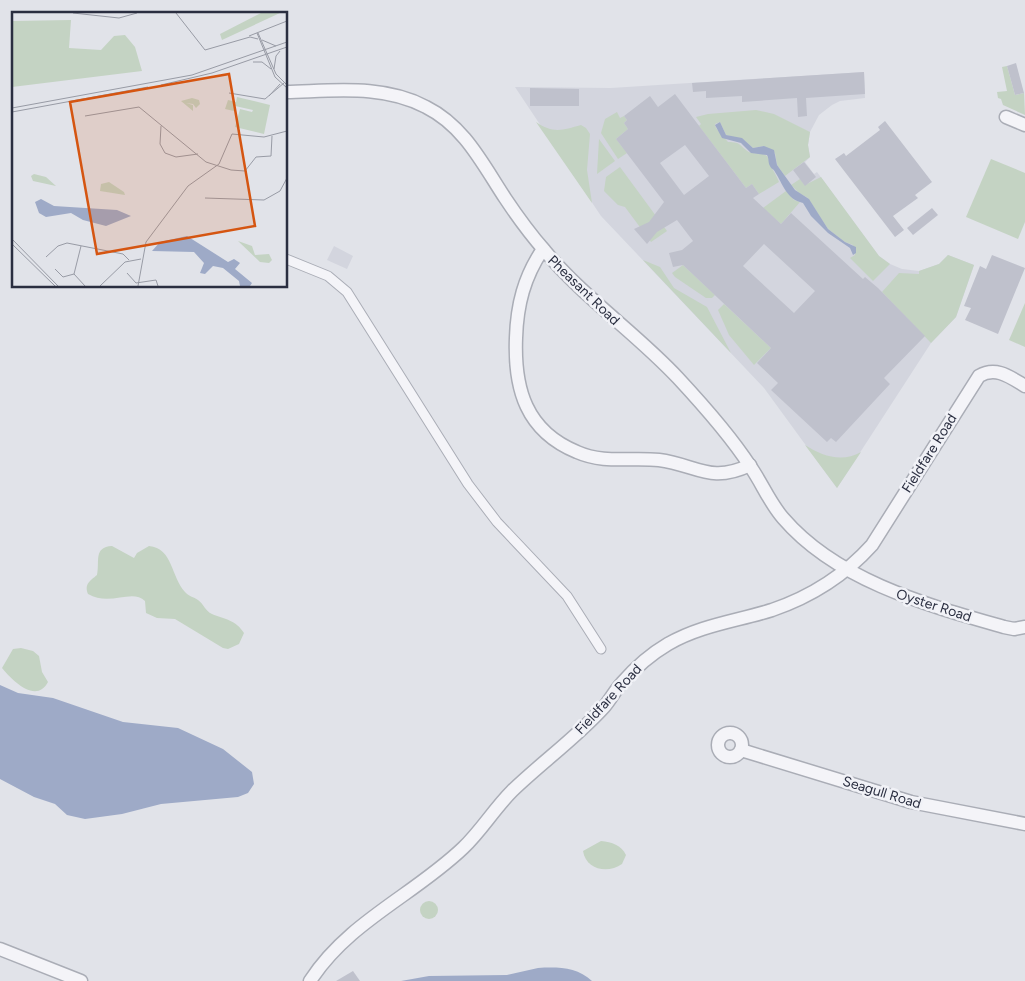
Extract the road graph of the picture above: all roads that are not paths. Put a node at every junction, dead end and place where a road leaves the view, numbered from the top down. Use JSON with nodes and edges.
{"nodes":[{"id":1,"x":288,"y":92,"type":"edge"},
{"id":2,"x":1006,"y":117,"type":"dead end"},
{"id":3,"x":1025,"y":125,"type":"edge"},
{"id":4,"x":543,"y":250,"type":"junction"},
{"id":5,"x":288,"y":259,"type":"edge"},
{"id":6,"x":1025,"y":386,"type":"edge"},
{"id":7,"x":750,"y":465,"type":"junction"},
{"id":8,"x":847,"y":569,"type":"junction"},
{"id":9,"x":1025,"y":627,"type":"edge"},
{"id":10,"x":601,"y":649,"type":"dead end"},
{"id":11,"x":741,"y":750,"type":"dead end"},
{"id":12,"x":1025,"y":824,"type":"edge"},
{"id":13,"x":0,"y":949,"type":"edge"},
{"id":14,"x":81,"y":981,"type":"edge"},
{"id":15,"x":310,"y":981,"type":"edge"}],
"edges":[{"from":1,"to":4,"type":"street","name":"Pheasant Road"},
{"from":2,"to":3,"type":"street"},
{"from":4,"to":7,"type":"street","name":"Pheasant Road"},
{"from":4,"to":7,"type":"street"},
{"from":5,"to":10,"type":"street"},
{"from":6,"to":8,"type":"street","name":"Fieldfare Road"},
{"from":7,"to":8,"type":"street","name":"Pheasant Road"},
{"from":8,"to":9,"type":"street","name":"Oyster Road"},
{"from":8,"to":15,"type":"street","name":"Fieldfare Road"},
{"from":11,"to":12,"type":"street","name":"Seagull Road"},
{"from":13,"to":14,"type":"street"}]}
